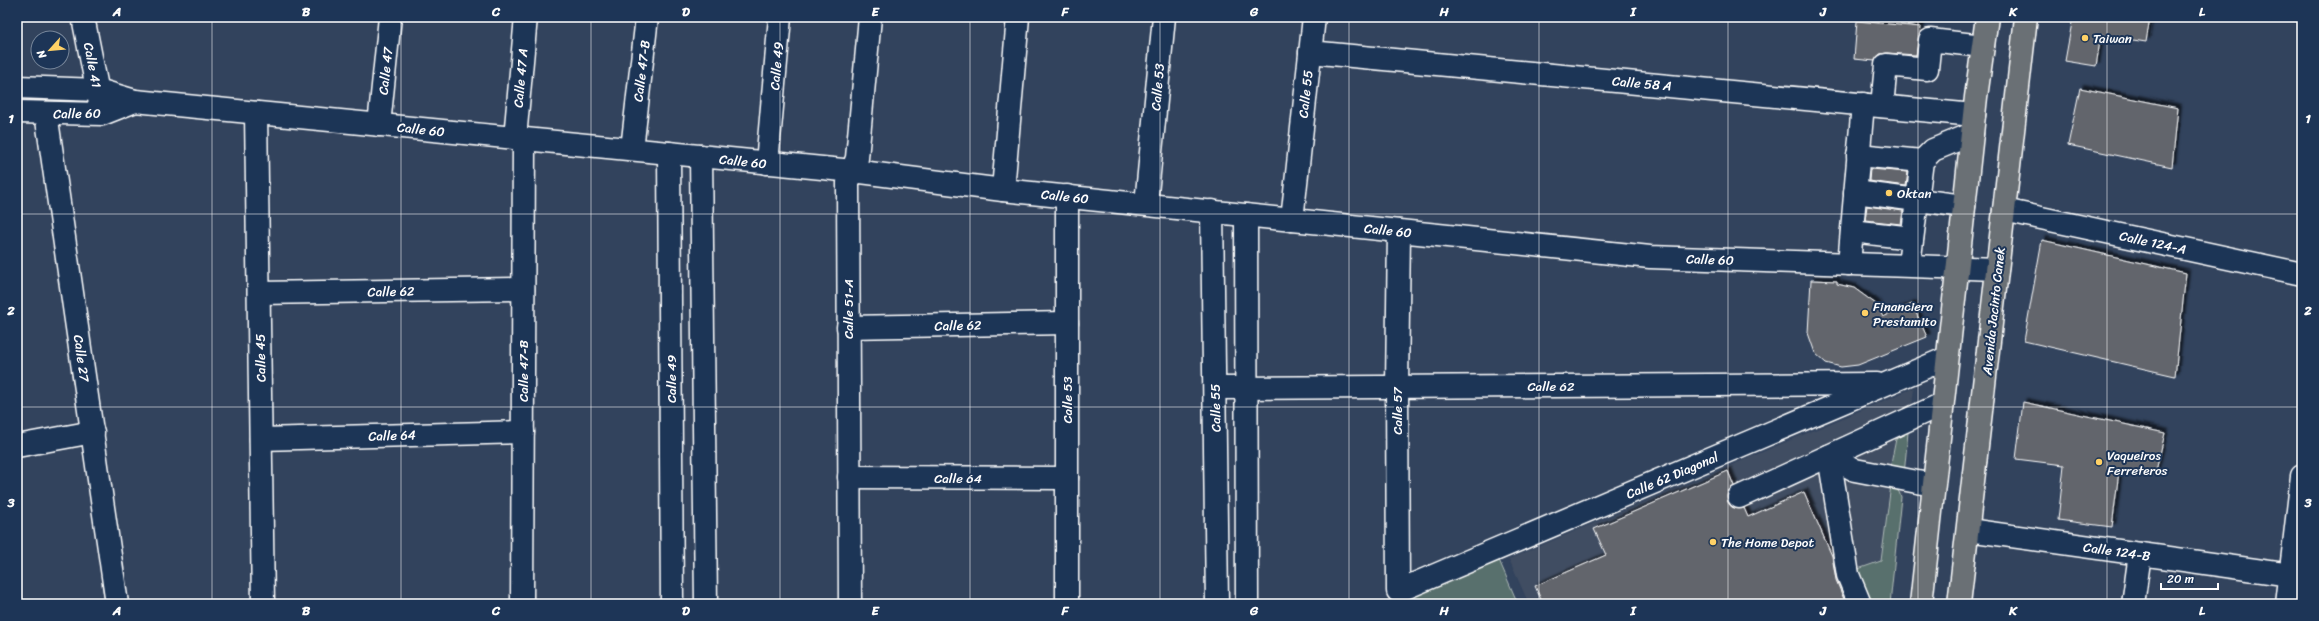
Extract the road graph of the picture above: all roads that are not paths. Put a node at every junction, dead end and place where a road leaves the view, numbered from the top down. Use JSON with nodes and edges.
{"nodes":[{"id":1,"x":83,"y":17,"type":"edge"},
{"id":2,"x":390,"y":17,"type":"edge"},
{"id":3,"x":526,"y":17,"type":"edge"},
{"id":4,"x":647,"y":17,"type":"edge"},
{"id":5,"x":780,"y":17,"type":"edge"},
{"id":6,"x":870,"y":17,"type":"edge"},
{"id":7,"x":1018,"y":17,"type":"edge"},
{"id":8,"x":1164,"y":17,"type":"edge"},
{"id":9,"x":1314,"y":17,"type":"edge"},
{"id":10,"x":1987,"y":17,"type":"edge"},
{"id":11,"x":2026,"y":17,"type":"edge"},
{"id":12,"x":1983,"y":46,"type":"junction"},
{"id":13,"x":1310,"y":52,"type":"junction"},
{"id":14,"x":17,"y":87,"type":"edge"},
{"id":15,"x":98,"y":90,"type":"junction"},
{"id":16,"x":135,"y":101,"type":"junction"},
{"id":17,"x":1872,"y":105,"type":"junction"},
{"id":18,"x":17,"y":112,"type":"edge"},
{"id":19,"x":46,"y":113,"type":"junction"},
{"id":20,"x":256,"y":113,"type":"junction"},
{"id":21,"x":102,"y":114,"type":"junction"},
{"id":22,"x":1973,"y":124,"type":"junction"},
{"id":23,"x":379,"y":125,"type":"junction"},
{"id":24,"x":519,"y":138,"type":"junction"},
{"id":25,"x":632,"y":149,"type":"junction"},
{"id":26,"x":669,"y":153,"type":"junction"},
{"id":27,"x":1858,"y":155,"type":"junction"},
{"id":28,"x":701,"y":156,"type":"junction"},
{"id":29,"x":1922,"y":161,"type":"junction"},
{"id":30,"x":767,"y":163,"type":"junction"},
{"id":31,"x":852,"y":171,"type":"junction"},
{"id":32,"x":1004,"y":190,"type":"junction"},
{"id":33,"x":1856,"y":192,"type":"junction"},
{"id":34,"x":1067,"y":196,"type":"junction"},
{"id":35,"x":1917,"y":200,"type":"junction"},
{"id":36,"x":1146,"y":204,"type":"junction"},
{"id":37,"x":1964,"y":206,"type":"junction"},
{"id":38,"x":2004,"y":210,"type":"junction"},
{"id":39,"x":1212,"y":211,"type":"junction"},
{"id":40,"x":1246,"y":215,"type":"junction"},
{"id":41,"x":1292,"y":220,"type":"junction"},
{"id":42,"x":1399,"y":231,"type":"junction"},
{"id":43,"x":1852,"y":231,"type":"junction"},
{"id":44,"x":1912,"y":238,"type":"junction"},
{"id":45,"x":1849,"y":264,"type":"junction"},
{"id":46,"x":1909,"y":265,"type":"junction"},
{"id":47,"x":1958,"y":267,"type":"junction"},
{"id":48,"x":1997,"y":269,"type":"junction"},
{"id":49,"x":2302,"y":274,"type":"edge"},
{"id":50,"x":523,"y":289,"type":"junction"},
{"id":51,"x":259,"y":292,"type":"junction"},
{"id":52,"x":1067,"y":323,"type":"junction"},
{"id":53,"x":848,"y":327,"type":"junction"},
{"id":54,"x":1947,"y":358,"type":"junction"},
{"id":55,"x":1887,"y":384,"type":"junction"},
{"id":56,"x":1397,"y":387,"type":"junction"},
{"id":57,"x":1215,"y":388,"type":"junction"},
{"id":58,"x":1246,"y":388,"type":"junction"},
{"id":59,"x":671,"y":401,"type":"junction"},
{"id":60,"x":703,"y":401,"type":"junction"},
{"id":61,"x":1942,"y":404,"type":"junction"},
{"id":62,"x":93,"y":432,"type":"junction"},
{"id":63,"x":523,"y":432,"type":"junction"},
{"id":64,"x":261,"y":439,"type":"junction"},
{"id":65,"x":17,"y":446,"type":"edge"},
{"id":66,"x":1829,"y":456,"type":"junction"},
{"id":67,"x":2302,"y":476,"type":"edge"},
{"id":68,"x":849,"y":477,"type":"junction"},
{"id":69,"x":1067,"y":478,"type":"junction"},
{"id":70,"x":1934,"y":485,"type":"junction"},
{"id":71,"x":1739,"y":497,"type":"dead end"},
{"id":72,"x":1968,"y":530,"type":"junction"},
{"id":73,"x":2140,"y":554,"type":"junction"},
{"id":74,"x":2291,"y":575,"type":"junction"},
{"id":75,"x":1398,"y":591,"type":"joint"},
{"id":76,"x":117,"y":604,"type":"edge"},
{"id":77,"x":264,"y":604,"type":"edge"},
{"id":78,"x":522,"y":604,"type":"edge"},
{"id":79,"x":672,"y":604,"type":"edge"},
{"id":80,"x":706,"y":604,"type":"edge"},
{"id":81,"x":850,"y":604,"type":"edge"},
{"id":82,"x":1067,"y":604,"type":"edge"},
{"id":83,"x":1217,"y":604,"type":"edge"},
{"id":84,"x":1247,"y":604,"type":"edge"},
{"id":85,"x":1860,"y":604,"type":"edge"},
{"id":86,"x":1921,"y":604,"type":"edge"},
{"id":87,"x":1959,"y":604,"type":"edge"},
{"id":88,"x":2133,"y":604,"type":"edge"},
{"id":89,"x":2287,"y":604,"type":"edge"}],
"edges":[{"from":1,"to":15,"type":"street","name":"Calle 41"},
{"from":2,"to":23,"type":"street","name":"Calle 47"},
{"from":3,"to":24,"type":"street","name":"Calle 47 A"},
{"from":4,"to":25,"type":"street","name":"Calle 47-B"},
{"from":5,"to":30,"type":"street","name":"Calle 49"},
{"from":6,"to":31,"type":"street","name":"Calle 51-A"},
{"from":7,"to":32,"type":"street"},
{"from":8,"to":36,"type":"street","name":"Calle 53"},
{"from":9,"to":13,"type":"street","name":"Calle 55"},
{"from":10,"to":12,"type":"main road"},
{"from":11,"to":38,"type":"main road","name":"Avenida Jacinto Canek"},
{"from":12,"to":17,"type":"street"},
{"from":12,"to":22,"type":"main road"},
{"from":13,"to":17,"type":"street","name":"Calle 58 A"},
{"from":13,"to":41,"type":"street","name":"Calle 55"},
{"from":14,"to":15,"type":"street","name":"Calle 60"},
{"from":15,"to":16,"type":"street","name":"Calle 60"},
{"from":15,"to":21,"type":"street","name":"Calle 41"},
{"from":16,"to":20,"type":"street","name":"Calle 60"},
{"from":16,"to":21,"type":"street","name":"Calle 60"},
{"from":17,"to":22,"type":"street","name":"Calle 58 A"},
{"from":17,"to":27,"type":"street"},
{"from":18,"to":19,"type":"street","name":"Calle 60"},
{"from":19,"to":21,"type":"street","name":"Calle 60"},
{"from":19,"to":62,"type":"street","name":"Calle 27"},
{"from":20,"to":23,"type":"street","name":"Calle 60"},
{"from":20,"to":51,"type":"street","name":"Calle 45"},
{"from":22,"to":29,"type":"street"},
{"from":22,"to":37,"type":"main road"},
{"from":23,"to":24,"type":"street","name":"Calle 60"},
{"from":24,"to":25,"type":"street","name":"Calle 60"},
{"from":24,"to":50,"type":"street","name":"Calle 47-B"},
{"from":25,"to":26,"type":"street","name":"Calle 60"},
{"from":26,"to":28,"type":"street","name":"Calle 60"},
{"from":26,"to":59,"type":"street","name":"Calle 49"},
{"from":27,"to":29,"type":"street"},
{"from":27,"to":33,"type":"street"},
{"from":28,"to":30,"type":"street","name":"Calle 60"},
{"from":28,"to":60,"type":"street"},
{"from":29,"to":35,"type":"street"},
{"from":30,"to":31,"type":"street","name":"Calle 60"},
{"from":31,"to":32,"type":"street","name":"Calle 60"},
{"from":31,"to":53,"type":"street","name":"Calle 51-A"},
{"from":32,"to":34,"type":"street","name":"Calle 60"},
{"from":33,"to":35,"type":"street"},
{"from":33,"to":43,"type":"street"},
{"from":34,"to":36,"type":"street","name":"Calle 60"},
{"from":34,"to":52,"type":"street","name":"Calle 53"},
{"from":35,"to":37,"type":"street"},
{"from":35,"to":44,"type":"street"},
{"from":36,"to":39,"type":"street","name":"Calle 60"},
{"from":37,"to":47,"type":"main road"},
{"from":38,"to":48,"type":"main road","name":"Avenida Jacinto Canek"},
{"from":38,"to":49,"type":"street","name":"Calle 124-A"},
{"from":39,"to":40,"type":"street","name":"Calle 60"},
{"from":39,"to":57,"type":"street","name":"Calle 55"},
{"from":40,"to":41,"type":"street","name":"Calle 60"},
{"from":40,"to":58,"type":"street"},
{"from":41,"to":42,"type":"street","name":"Calle 60"},
{"from":42,"to":45,"type":"street","name":"Calle 60"},
{"from":42,"to":56,"type":"street","name":"Calle 57"},
{"from":43,"to":44,"type":"street"},
{"from":43,"to":45,"type":"street"},
{"from":44,"to":46,"type":"street"},
{"from":45,"to":46,"type":"street","name":"Calle 60"},
{"from":46,"to":47,"type":"street","name":"Calle 60"},
{"from":47,"to":48,"type":"street","name":"Calle 60"},
{"from":47,"to":54,"type":"main road"},
{"from":48,"to":72,"type":"main road","name":"Avenida Jacinto Canek"},
{"from":50,"to":51,"type":"street","name":"Calle 62"},
{"from":50,"to":63,"type":"street","name":"Calle 47-B"},
{"from":51,"to":64,"type":"street","name":"Calle 45"},
{"from":52,"to":53,"type":"street","name":"Calle 62"},
{"from":52,"to":69,"type":"street","name":"Calle 53"},
{"from":53,"to":68,"type":"street","name":"Calle 51-A"},
{"from":54,"to":55,"type":"street","name":"Calle 62 Diagonal"},
{"from":54,"to":61,"type":"main road"},
{"from":55,"to":56,"type":"street","name":"Calle 62"},
{"from":55,"to":75,"type":"street","name":"Calle 62 Diagonal"},
{"from":56,"to":58,"type":"street","name":"Calle 62"},
{"from":56,"to":75,"type":"street","name":"Calle 57"},
{"from":57,"to":58,"type":"street","name":"Calle 62"},
{"from":57,"to":83,"type":"street","name":"Calle 55"},
{"from":58,"to":84,"type":"street"},
{"from":59,"to":60,"type":"street"},
{"from":59,"to":79,"type":"street","name":"Calle 49"},
{"from":60,"to":80,"type":"street"},
{"from":61,"to":66,"type":"street"},
{"from":61,"to":70,"type":"main road"},
{"from":62,"to":65,"type":"street"},
{"from":62,"to":76,"type":"street","name":"Calle 27"},
{"from":63,"to":64,"type":"street","name":"Calle 64"},
{"from":63,"to":78,"type":"street","name":"Calle 47-B"},
{"from":64,"to":77,"type":"street","name":"Calle 45"},
{"from":66,"to":70,"type":"street"},
{"from":66,"to":71,"type":"street"},
{"from":66,"to":85,"type":"street"},
{"from":67,"to":74,"type":"street"},
{"from":68,"to":69,"type":"street","name":"Calle 64"},
{"from":68,"to":81,"type":"street","name":"Calle 51-A"},
{"from":69,"to":82,"type":"street","name":"Calle 53"},
{"from":70,"to":86,"type":"main road"},
{"from":72,"to":73,"type":"street","name":"Calle 124-B"},
{"from":72,"to":87,"type":"main road","name":"Avenida Jacinto Canek"},
{"from":73,"to":74,"type":"street","name":"Calle 124-B"},
{"from":73,"to":88,"type":"street"},
{"from":74,"to":89,"type":"street"}]}
